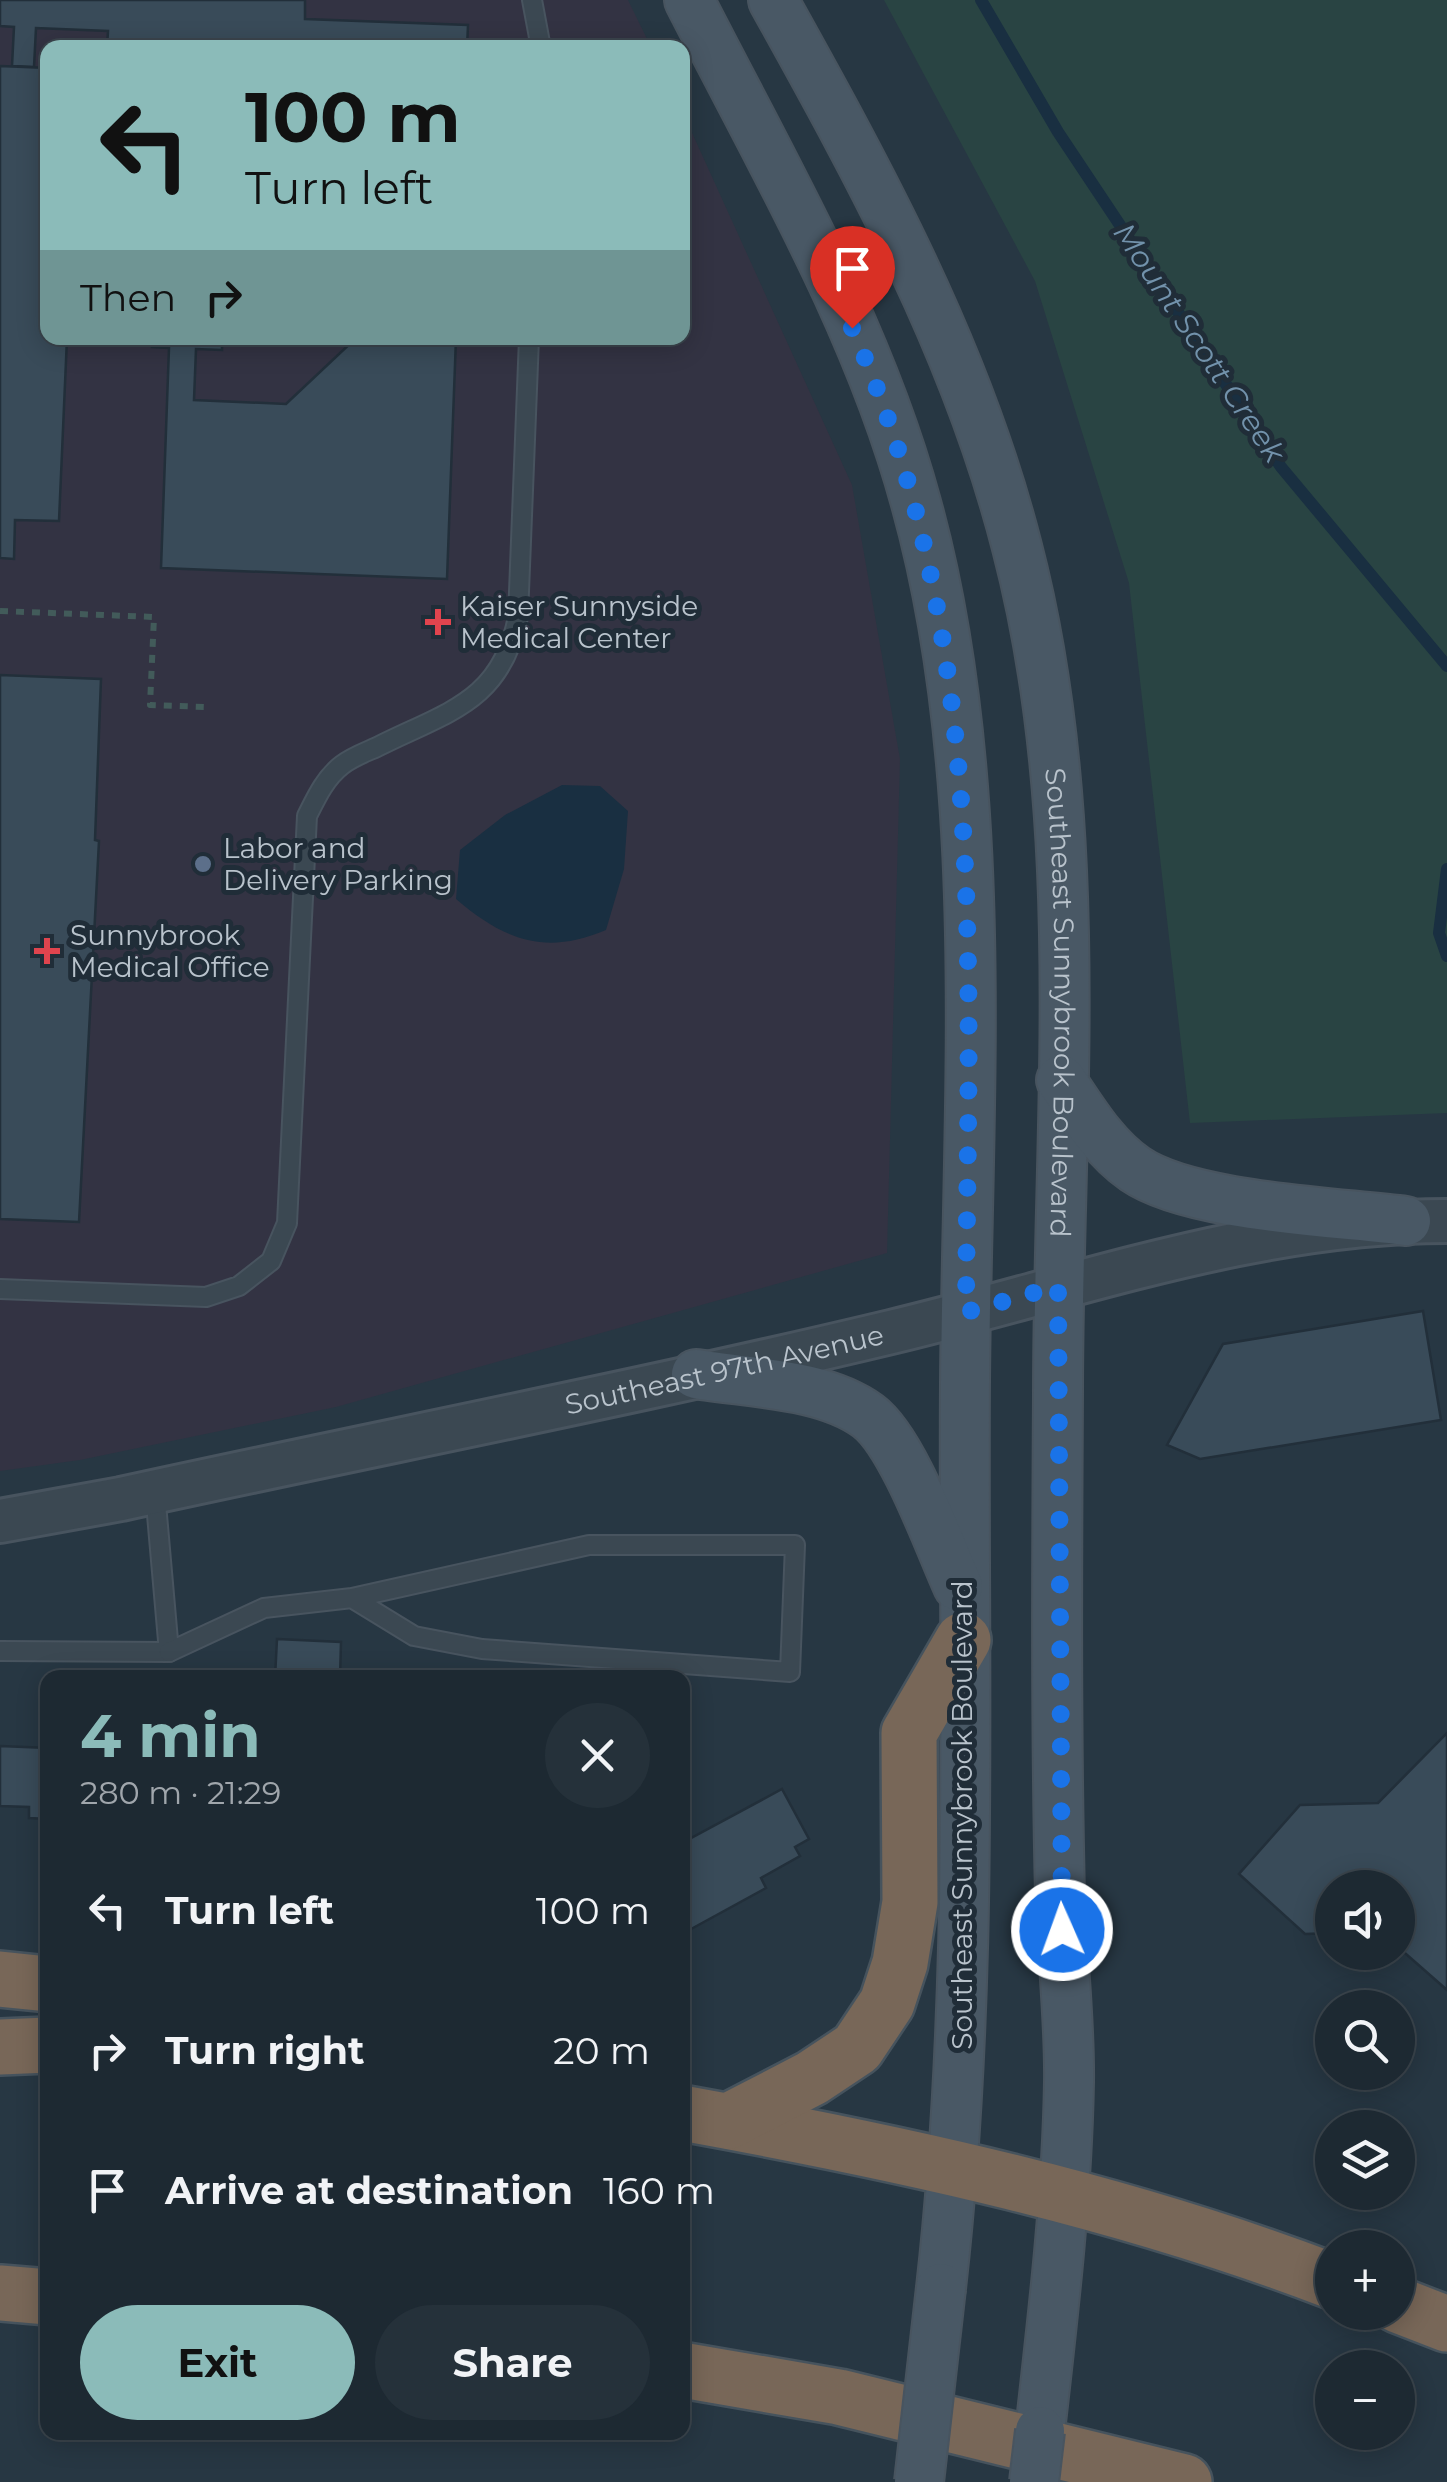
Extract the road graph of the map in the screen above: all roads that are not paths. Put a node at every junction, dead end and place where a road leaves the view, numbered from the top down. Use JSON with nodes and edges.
{"nodes":[{"id":1,"x":532,"y":0,"type":"edge"},
{"id":2,"x":689,"y":0,"type":"edge"},
{"id":3,"x":740,"y":0,"type":"edge"},
{"id":4,"x":774,"y":0,"type":"edge"},
{"id":5,"x":540,"y":40,"type":"edge"},
{"id":6,"x":797,"y":43,"type":"junction"},
{"id":7,"x":530,"y":345,"type":"edge"},
{"id":8,"x":1061,"y":1080,"type":"junction"},
{"id":9,"x":1426,"y":1221,"type":"edge"},
{"id":10,"x":1058,"y":1286,"type":"junction"},
{"id":11,"x":0,"y":1289,"type":"edge"},
{"id":12,"x":966,"y":1312,"type":"junction"},
{"id":13,"x":696,"y":1374,"type":"junction"},
{"id":14,"x":155,"y":1492,"type":"junction"},
{"id":15,"x":0,"y":1521,"type":"edge"},
{"id":16,"x":352,"y":1598,"type":"junction"},
{"id":17,"x":964,"y":1619,"type":"junction"},
{"id":18,"x":0,"y":1651,"type":"edge"},
{"id":19,"x":169,"y":1652,"type":"junction"},
{"id":20,"x":0,"y":1979,"type":"edge"},
{"id":21,"x":40,"y":1983,"type":"edge"},
{"id":22,"x":40,"y":2045,"type":"edge"},
{"id":23,"x":0,"y":2046,"type":"edge"},
{"id":24,"x":706,"y":2117,"type":"edge"},
{"id":25,"x":952,"y":2168,"type":"junction"},
{"id":26,"x":1061,"y":2194,"type":"junction"},
{"id":27,"x":1315,"y":2275,"type":"edge"},
{"id":28,"x":0,"y":2293,"type":"edge"},
{"id":29,"x":40,"y":2296,"type":"edge"},
{"id":30,"x":1415,"y":2312,"type":"edge"},
{"id":31,"x":1447,"y":2324,"type":"edge"},
{"id":32,"x":690,"y":2371,"type":"edge"},
{"id":33,"x":918,"y":2482,"type":"edge"},
{"id":34,"x":1034,"y":2482,"type":"edge"},
{"id":35,"x":1184,"y":2482,"type":"edge"}],
"edges":[{"from":1,"to":5,"type":"lane"},
{"from":2,"to":12,"type":"main road","name":"Southeast Sunnybrook Boulevard"},
{"from":3,"to":6,"type":"main road"},
{"from":4,"to":6,"type":"main road","name":"Southeast Sunnybrook Boulevard"},
{"from":6,"to":8,"type":"main road","name":"Southeast Sunnybrook Boulevard"},
{"from":7,"to":11,"type":"lane"},
{"from":8,"to":9,"type":"main road"},
{"from":8,"to":10,"type":"main road","name":"Southeast Sunnybrook Boulevard"},
{"from":9,"to":10,"type":"street","name":"Southeast 97th Avenue"},
{"from":10,"to":12,"type":"street","name":"Southeast 97th Avenue"},
{"from":10,"to":26,"type":"main road","name":"Southeast Sunnybrook Boulevard"},
{"from":12,"to":13,"type":"street","name":"Southeast 97th Avenue"},
{"from":12,"to":17,"type":"main road","name":"Southeast Sunnybrook Boulevard"},
{"from":13,"to":14,"type":"street","name":"Southeast 97th Avenue"},
{"from":13,"to":17,"type":"main road"},
{"from":14,"to":15,"type":"street","name":"Southeast 97th Avenue"},
{"from":14,"to":19,"type":"lane"},
{"from":16,"to":16,"type":"lane"},
{"from":16,"to":19,"type":"lane"},
{"from":17,"to":24,"type":"highway"},
{"from":17,"to":25,"type":"main road","name":"Southeast Sunnybrook Boulevard"},
{"from":18,"to":19,"type":"lane"},
{"from":20,"to":21,"type":"highway"},
{"from":22,"to":23,"type":"highway"},
{"from":24,"to":25,"type":"highway"},
{"from":25,"to":26,"type":"highway"},
{"from":25,"to":33,"type":"main road","name":"Southeast Sunnybrook Boulevard","bridge":true},
{"from":26,"to":27,"type":"highway"},
{"from":26,"to":34,"type":"main road","name":"Southeast Sunnybrook Boulevard","bridge":true},
{"from":28,"to":29,"type":"highway"},
{"from":30,"to":31,"type":"highway"},
{"from":32,"to":35,"type":"highway"}]}
